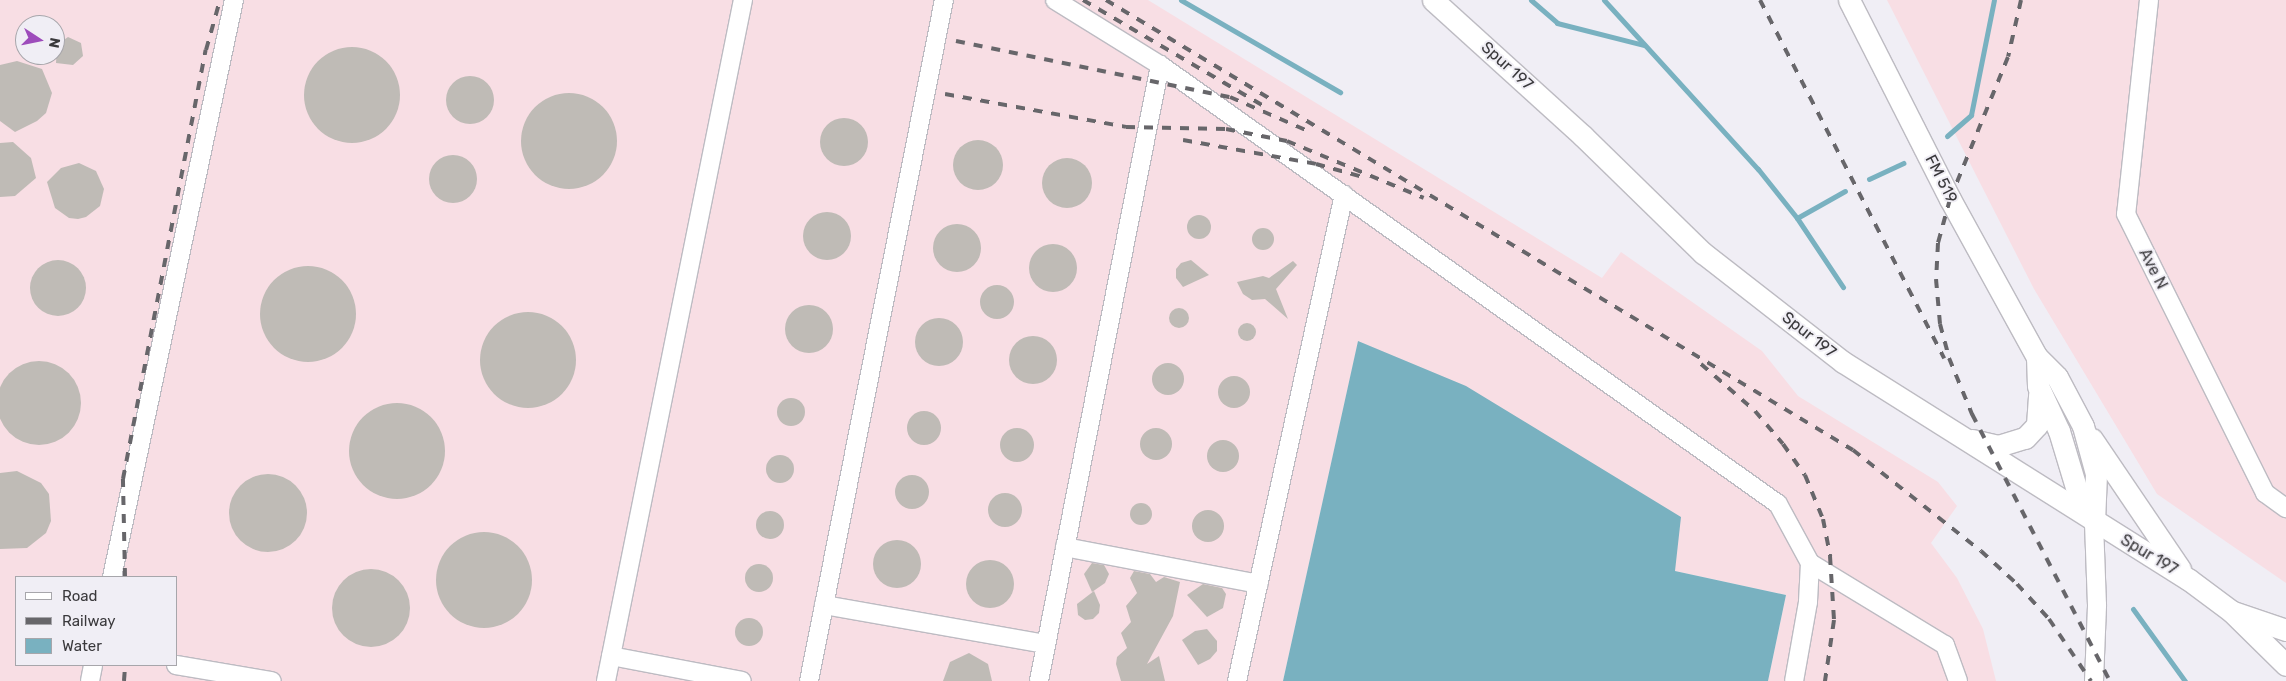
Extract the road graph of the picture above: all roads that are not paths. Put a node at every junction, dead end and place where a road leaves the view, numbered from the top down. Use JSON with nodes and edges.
{"nodes":[{"id":1,"x":234,"y":0,"type":"edge"},
{"id":2,"x":743,"y":0,"type":"edge"},
{"id":3,"x":944,"y":0,"type":"edge"},
{"id":4,"x":1055,"y":0,"type":"edge"},
{"id":5,"x":1433,"y":0,"type":"edge"},
{"id":6,"x":1849,"y":0,"type":"edge"},
{"id":7,"x":2149,"y":0,"type":"edge"},
{"id":8,"x":1160,"y":65,"type":"junction"},
{"id":9,"x":1344,"y":195,"type":"junction"},
{"id":10,"x":2036,"y":357,"type":"junction"},
{"id":11,"x":2038,"y":386,"type":"junction"},
{"id":12,"x":2083,"y":426,"type":"junction"},
{"id":13,"x":1959,"y":437,"type":"junction"},
{"id":14,"x":2286,"y":508,"type":"edge"},
{"id":15,"x":2094,"y":522,"type":"junction"},
{"id":16,"x":1065,"y":547,"type":"junction"},
{"id":17,"x":1810,"y":563,"type":"junction"},
{"id":18,"x":112,"y":576,"type":"edge"},
{"id":19,"x":2188,"y":579,"type":"junction"},
{"id":20,"x":1259,"y":584,"type":"junction"},
{"id":21,"x":824,"y":604,"type":"junction"},
{"id":22,"x":2231,"y":611,"type":"junction"},
{"id":23,"x":2286,"y":630,"type":"edge"},
{"id":24,"x":1046,"y":644,"type":"junction"},
{"id":25,"x":611,"y":656,"type":"junction"},
{"id":26,"x":178,"y":665,"type":"edge"},
{"id":27,"x":2286,"y":665,"type":"edge"},
{"id":28,"x":94,"y":666,"type":"edge"},
{"id":29,"x":90,"y":681,"type":"edge"},
{"id":30,"x":272,"y":681,"type":"edge"},
{"id":31,"x":606,"y":681,"type":"edge"},
{"id":32,"x":742,"y":681,"type":"edge"},
{"id":33,"x":809,"y":681,"type":"edge"},
{"id":34,"x":1039,"y":681,"type":"edge"},
{"id":35,"x":1237,"y":681,"type":"edge"},
{"id":36,"x":1794,"y":681,"type":"edge"},
{"id":37,"x":1958,"y":681,"type":"edge"},
{"id":38,"x":2094,"y":681,"type":"edge"}],
"edges":[{"from":1,"to":18,"type":"street"},
{"from":2,"to":25,"type":"street"},
{"from":3,"to":21,"type":"street"},
{"from":4,"to":8,"type":"street"},
{"from":5,"to":13,"type":"main road","name":"Spur 197"},
{"from":6,"to":10,"type":"main road","name":"FM 519","number":"FM 519"},
{"from":7,"to":14,"type":"street","name":"Ave N"},
{"from":8,"to":9,"type":"street"},
{"from":8,"to":16,"type":"street"},
{"from":9,"to":17,"type":"street"},
{"from":9,"to":20,"type":"street"},
{"from":10,"to":11,"type":"main road","name":"FM 519","number":"FM 519"},
{"from":10,"to":12,"type":"main road","name":"FM 519","number":"FM 519"},
{"from":11,"to":13,"type":"main road"},
{"from":11,"to":15,"type":"main road","name":"FM 519","number":"FM 519"},
{"from":12,"to":15,"type":"main road","name":"FM 519","number":"FM 519"},
{"from":12,"to":19,"type":"main road"},
{"from":13,"to":15,"type":"main road","name":"Spur 197"},
{"from":15,"to":19,"type":"main road","name":"Spur 197"},
{"from":15,"to":38,"type":"street"},
{"from":16,"to":20,"type":"street"},
{"from":16,"to":24,"type":"street"},
{"from":17,"to":36,"type":"street"},
{"from":17,"to":37,"type":"street"},
{"from":19,"to":22,"type":"main road","name":"Spur 197"},
{"from":20,"to":35,"type":"street"},
{"from":21,"to":24,"type":"street"},
{"from":21,"to":33,"type":"street"},
{"from":22,"to":23,"type":"main road"},
{"from":22,"to":27,"type":"main road"},
{"from":24,"to":34,"type":"street"},
{"from":25,"to":31,"type":"street"},
{"from":25,"to":32,"type":"street"},
{"from":26,"to":30,"type":"street"},
{"from":28,"to":29,"type":"street"}]}
